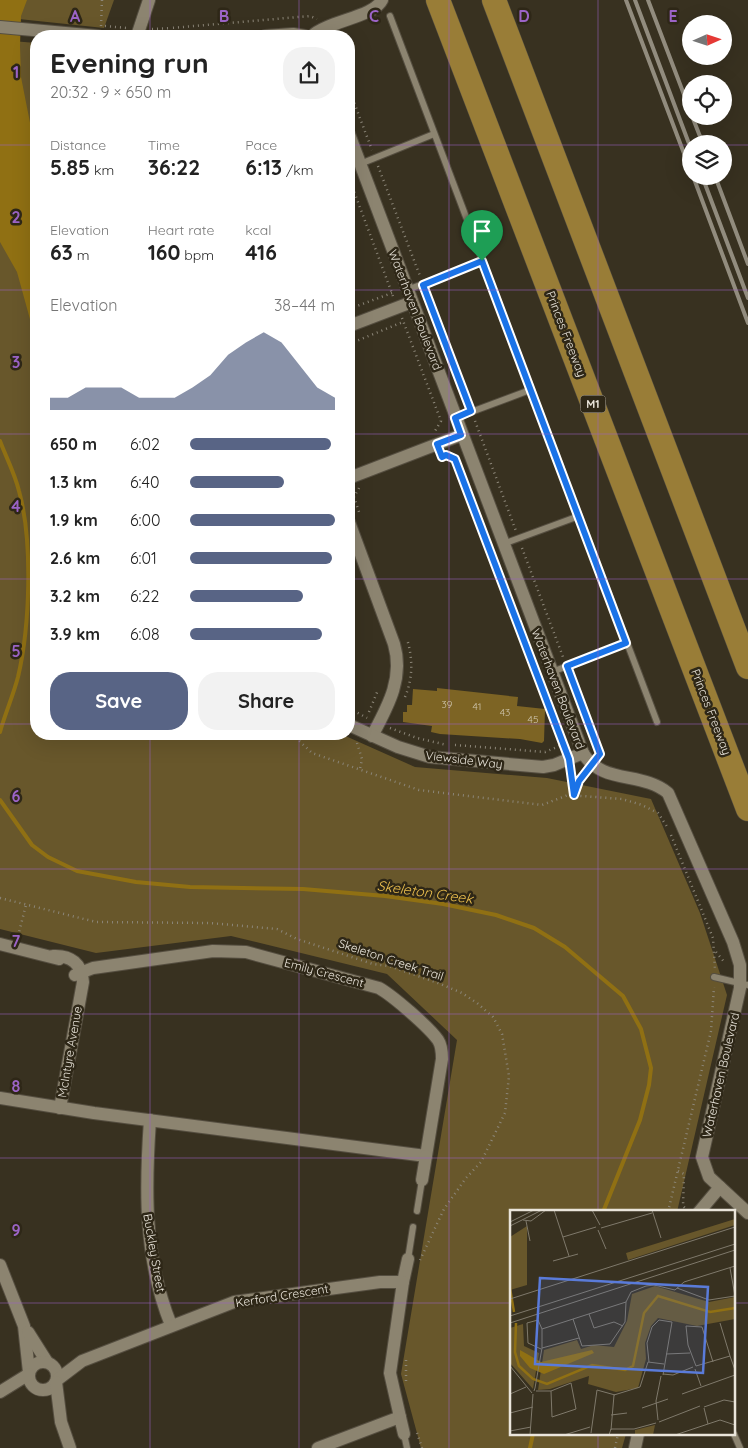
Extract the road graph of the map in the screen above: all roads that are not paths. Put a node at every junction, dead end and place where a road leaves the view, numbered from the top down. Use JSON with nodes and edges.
{"nodes":[{"id":1,"x":149,"y":0,"type":"edge"},
{"id":2,"x":382,"y":0,"type":"edge"},
{"id":3,"x":438,"y":0,"type":"edge"},
{"id":4,"x":494,"y":0,"type":"edge"},
{"id":5,"x":390,"y":16,"type":"dead end"},
{"id":6,"x":0,"y":26,"type":"edge"},
{"id":7,"x":37,"y":30,"type":"edge"},
{"id":8,"x":139,"y":30,"type":"edge"},
{"id":9,"x":321,"y":30,"type":"edge"},
{"id":10,"x":434,"y":134,"type":"junction"},
{"id":11,"x":355,"y":150,"type":"edge"},
{"id":12,"x":360,"y":164,"type":"junction"},
{"id":13,"x":482,"y":261,"type":"junction"},
{"id":14,"x":410,"y":296,"type":"junction"},
{"id":15,"x":355,"y":324,"type":"edge"},
{"id":16,"x":530,"y":390,"type":"junction"},
{"id":17,"x":455,"y":418,"type":"junction"},
{"id":18,"x":461,"y":435,"type":"junction"},
{"id":19,"x":355,"y":476,"type":"edge"},
{"id":20,"x":578,"y":516,"type":"junction"},
{"id":21,"x":355,"y":538,"type":"edge"},
{"id":22,"x":503,"y":544,"type":"junction"},
{"id":23,"x":626,"y":643,"type":"junction"},
{"id":24,"x":748,"y":667,"type":"edge"},
{"id":25,"x":552,"y":672,"type":"junction"},
{"id":26,"x":657,"y":722,"type":"dead end"},
{"id":27,"x":355,"y":728,"type":"edge"},
{"id":28,"x":372,"y":736,"type":"junction"},
{"id":29,"x":582,"y":753,"type":"junction"},
{"id":30,"x":748,"y":809,"type":"edge"},
{"id":31,"x":0,"y":944,"type":"edge"},
{"id":32,"x":78,"y":974,"type":"junction"},
{"id":33,"x":714,"y":977,"type":"road end"},
{"id":34,"x":745,"y":984,"type":"edge"},
{"id":35,"x":0,"y":1098,"type":"edge"},
{"id":36,"x":60,"y":1108,"type":"junction"},
{"id":37,"x":150,"y":1120,"type":"junction"},
{"id":38,"x":426,"y":1156,"type":"junction"},
{"id":39,"x":422,"y":1180,"type":"joint"},
{"id":40,"x":720,"y":1188,"type":"junction"},
{"id":41,"x":417,"y":1210,"type":"dead end"},
{"id":42,"x":701,"y":1210,"type":"edge"},
{"id":43,"x":748,"y":1213,"type":"edge"},
{"id":44,"x":413,"y":1228,"type":"dead end"},
{"id":45,"x":413,"y":1262,"type":"joint"},
{"id":46,"x":0,"y":1265,"type":"edge"},
{"id":47,"x":403,"y":1282,"type":"junction"},
{"id":48,"x":171,"y":1325,"type":"junction"},
{"id":49,"x":24,"y":1326,"type":"junction"},
{"id":50,"x":82,"y":1361,"type":"junction"},
{"id":51,"x":48,"y":1362,"type":"junction"},
{"id":52,"x":29,"y":1373,"type":"junction"},
{"id":53,"x":56,"y":1381,"type":"junction"},
{"id":54,"x":40,"y":1390,"type":"junction"},
{"id":55,"x":2,"y":1391,"type":"edge"},
{"id":56,"x":400,"y":1417,"type":"junction"},
{"id":57,"x":61,"y":1422,"type":"junction"},
{"id":58,"x":410,"y":1432,"type":"joint"},
{"id":59,"x":735,"y":1436,"type":"edge"},
{"id":60,"x":70,"y":1448,"type":"edge"},
{"id":61,"x":318,"y":1448,"type":"edge"},
{"id":62,"x":407,"y":1448,"type":"edge"},
{"id":63,"x":740,"y":1448,"type":"edge"}],
"edges":[{"from":1,"to":8,"type":"street"},
{"from":2,"to":9,"type":"street"},
{"from":3,"to":30,"type":"highway","name":"Princes Freeway","number":"M1"},
{"from":4,"to":24,"type":"highway"},
{"from":5,"to":10,"type":"lane"},
{"from":6,"to":7,"type":"street"},
{"from":10,"to":12,"type":"lane"},
{"from":10,"to":13,"type":"lane"},
{"from":11,"to":12,"type":"street","name":"Waterhaven Boulevard"},
{"from":12,"to":14,"type":"street","name":"Waterhaven Boulevard"},
{"from":13,"to":14,"type":"lane"},
{"from":13,"to":16,"type":"lane"},
{"from":14,"to":15,"type":"street"},
{"from":14,"to":17,"type":"street","name":"Waterhaven Boulevard"},
{"from":16,"to":17,"type":"lane"},
{"from":16,"to":20,"type":"lane"},
{"from":17,"to":18,"type":"street","name":"Waterhaven Boulevard"},
{"from":18,"to":19,"type":"street"},
{"from":18,"to":22,"type":"street","name":"Waterhaven Boulevard"},
{"from":20,"to":22,"type":"lane"},
{"from":20,"to":23,"type":"lane"},
{"from":21,"to":28,"type":"street"},
{"from":22,"to":25,"type":"street","name":"Waterhaven Boulevard"},
{"from":23,"to":25,"type":"lane"},
{"from":23,"to":26,"type":"lane"},
{"from":25,"to":29,"type":"street","name":"Waterhaven Boulevard"},
{"from":27,"to":28,"type":"street","name":"Viewside Way"},
{"from":28,"to":29,"type":"street","name":"Viewside Way"},
{"from":29,"to":34,"type":"street","name":"Waterhaven Boulevard"},
{"from":31,"to":32,"type":"street"},
{"from":32,"to":36,"type":"street","name":"McIntyre Avenue"},
{"from":32,"to":38,"type":"street","name":"Emily Crescent"},
{"from":33,"to":34,"type":"lane"},
{"from":34,"to":40,"type":"street","name":"Waterhaven Boulevard"},
{"from":35,"to":36,"type":"street"},
{"from":36,"to":37,"type":"street"},
{"from":37,"to":38,"type":"street"},
{"from":37,"to":48,"type":"street","name":"Buckley Street"},
{"from":38,"to":39,"type":"street","name":"Emily Crescent"},
{"from":39,"to":41,"type":"lane","name":"Emily Crescent"},
{"from":40,"to":42,"type":"street"},
{"from":40,"to":43,"type":"street","name":"Waterhaven Boulevard"},
{"from":44,"to":45,"type":"lane"},
{"from":45,"to":47,"type":"street"},
{"from":46,"to":49,"type":"street"},
{"from":47,"to":48,"type":"street","name":"Kerford Crescent"},
{"from":47,"to":56,"type":"street"},
{"from":48,"to":50,"type":"street","name":"Kerford Crescent"},
{"from":49,"to":51,"type":"street"},
{"from":49,"to":52,"type":"street"},
{"from":50,"to":51,"type":"street","name":"Kerford Crescent"},
{"from":50,"to":53,"type":"street","name":"Kerford Crescent"},
{"from":51,"to":52,"type":"street"},
{"from":51,"to":53,"type":"street"},
{"from":52,"to":54,"type":"street"},
{"from":52,"to":55,"type":"street"},
{"from":53,"to":54,"type":"street"},
{"from":53,"to":57,"type":"street"},
{"from":54,"to":55,"type":"street"},
{"from":54,"to":57,"type":"street"},
{"from":56,"to":58,"type":"street"},
{"from":56,"to":61,"type":"street"},
{"from":57,"to":60,"type":"street"},
{"from":58,"to":62,"type":"lane"},
{"from":59,"to":63,"type":"lane"}]}
